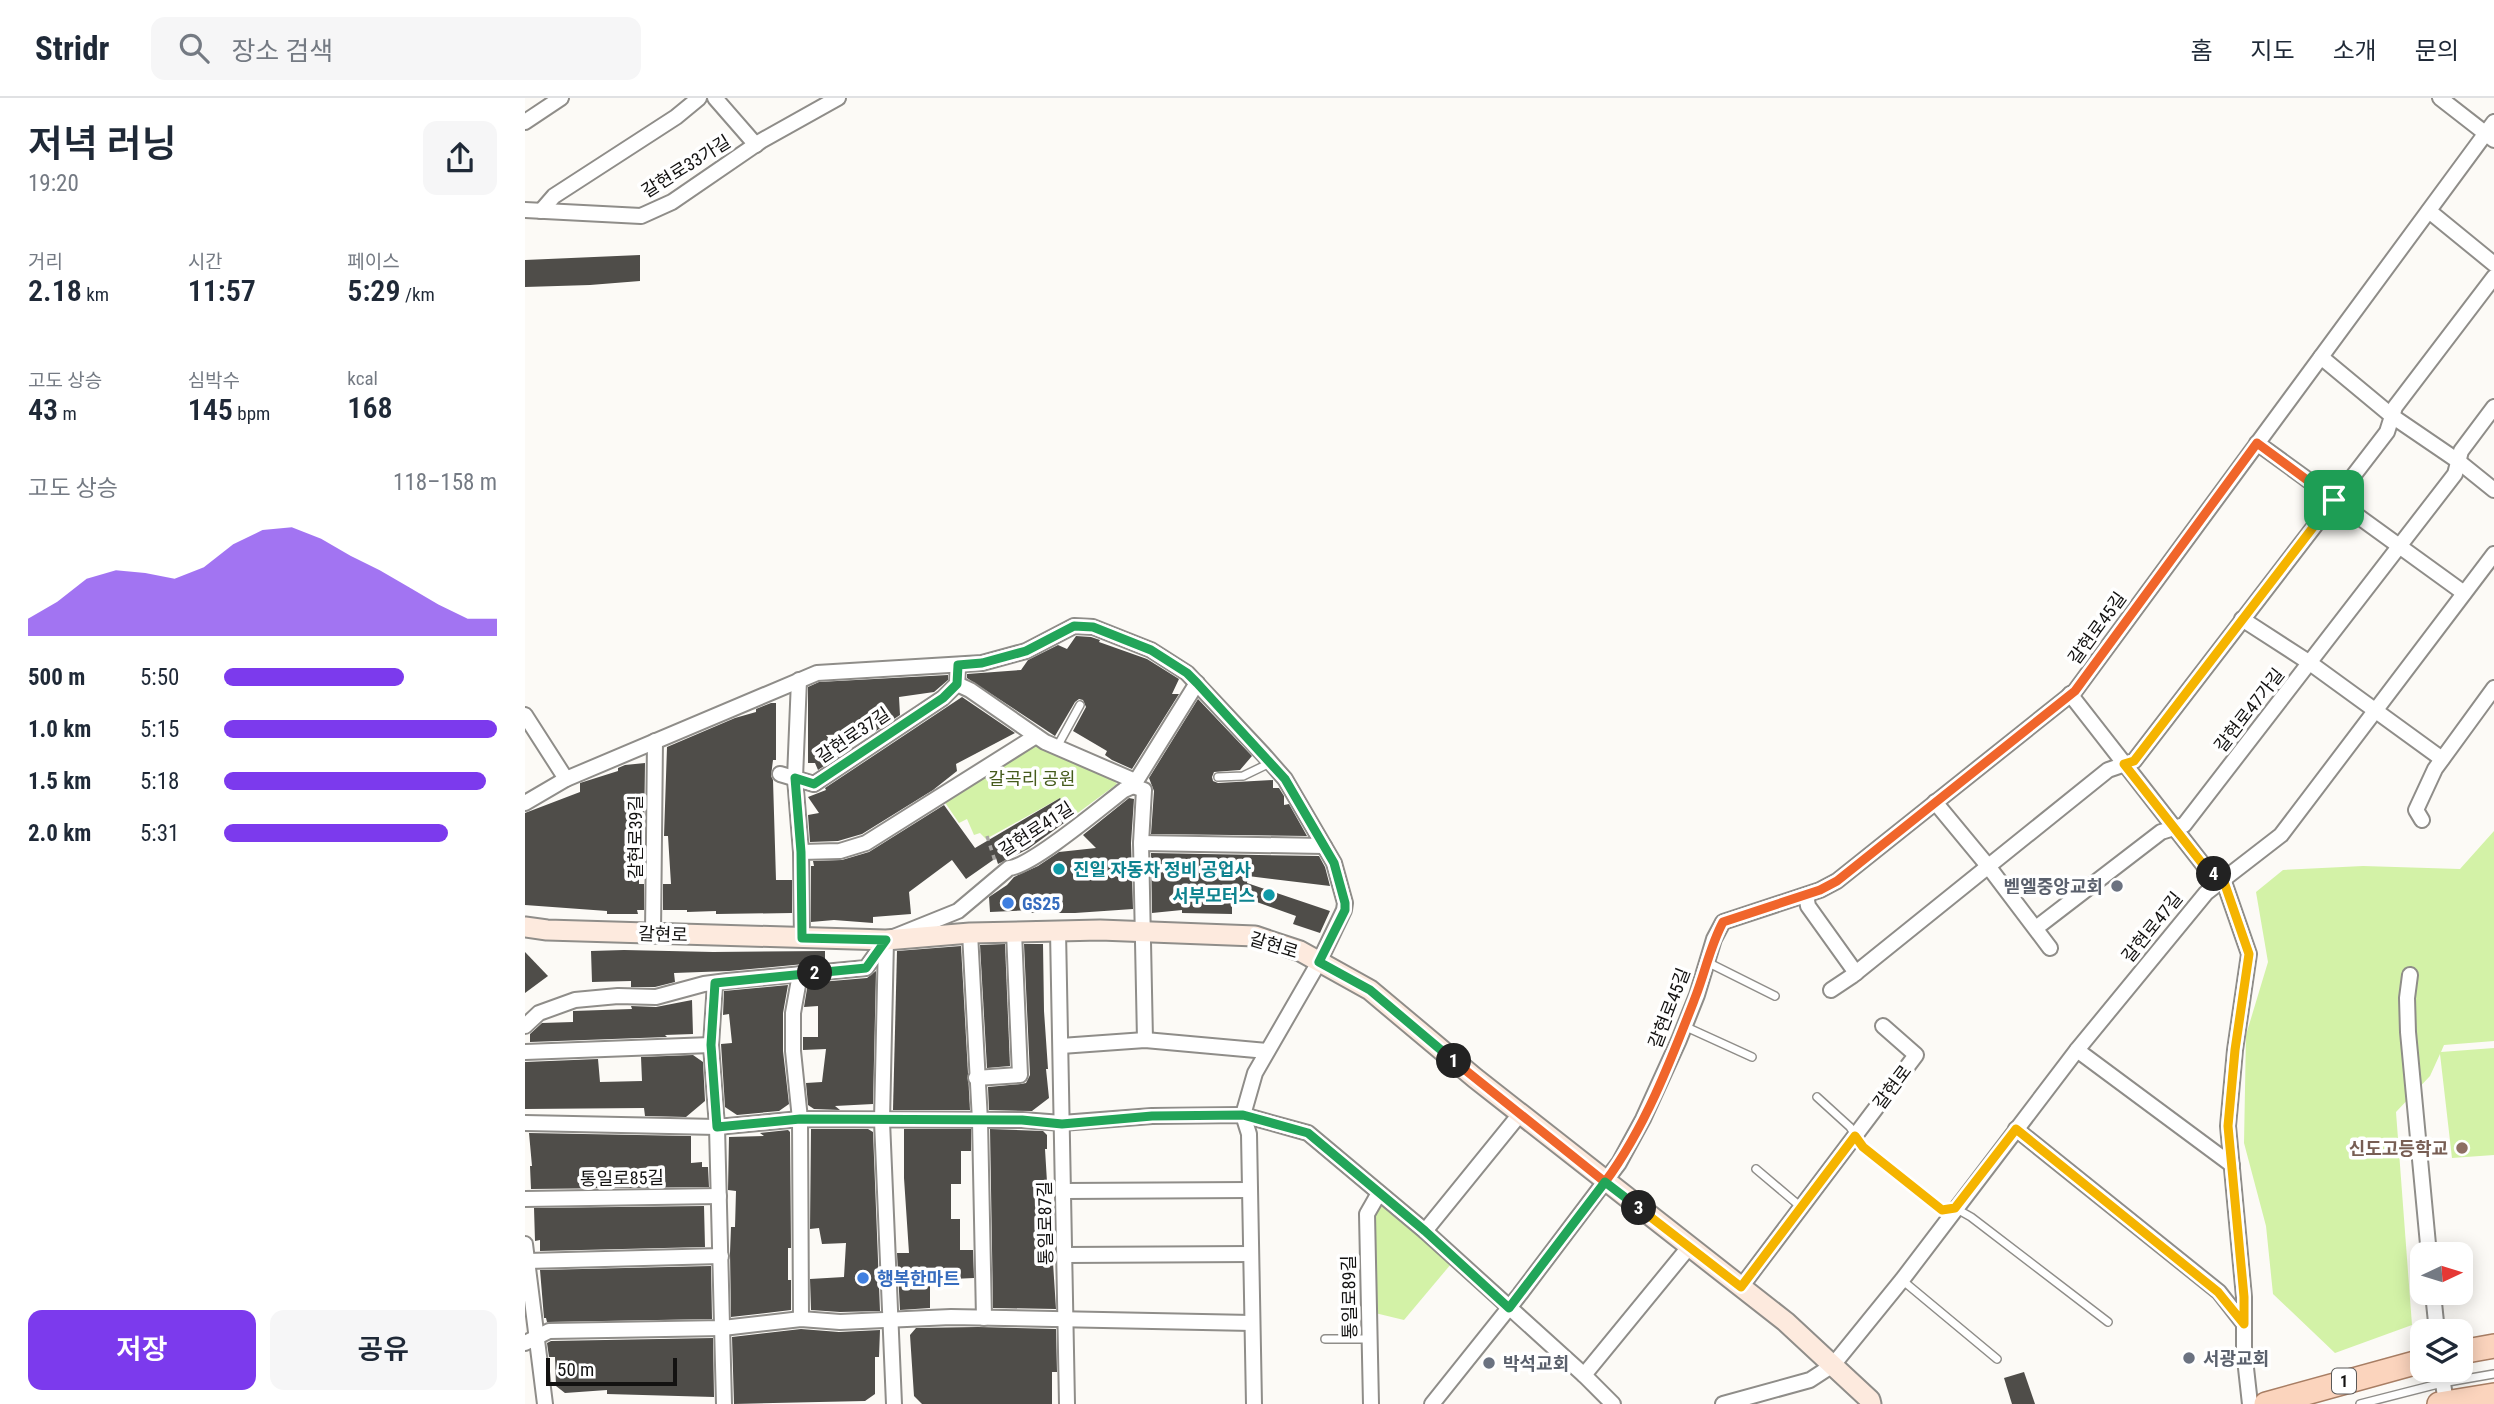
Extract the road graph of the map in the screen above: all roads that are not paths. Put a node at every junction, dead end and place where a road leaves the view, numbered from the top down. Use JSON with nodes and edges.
{"nodes":[{"id":1,"x":561,"y":98,"type":"edge"},
{"id":2,"x":699,"y":98,"type":"edge"},
{"id":3,"x":715,"y":98,"type":"edge"},
{"id":4,"x":838,"y":98,"type":"edge"},
{"id":5,"x":2440,"y":98,"type":"edge"},
{"id":6,"x":525,"y":122,"type":"edge"},
{"id":7,"x":2491,"y":132,"type":"edge"},
{"id":8,"x":756,"y":145,"type":"junction"},
{"id":9,"x":525,"y":211,"type":"edge"},
{"id":10,"x":541,"y":211,"type":"junction"},
{"id":11,"x":2429,"y":211,"type":"junction"},
{"id":12,"x":2494,"y":264,"type":"edge"},
{"id":13,"x":2494,"y":277,"type":"edge"},
{"id":14,"x":2321,"y":357,"type":"junction"},
{"id":15,"x":2494,"y":407,"type":"edge"},
{"id":16,"x":2392,"y":416,"type":"junction"},
{"id":17,"x":2257,"y":443,"type":"junction"},
{"id":18,"x":2458,"y":461,"type":"junction"},
{"id":19,"x":2494,"y":490,"type":"edge"},
{"id":20,"x":2334,"y":500,"type":"junction"},
{"id":21,"x":2399,"y":547,"type":"junction"},
{"id":22,"x":2494,"y":554,"type":"edge"},
{"id":23,"x":2464,"y":593,"type":"junction"},
{"id":24,"x":2242,"y":619,"type":"junction"},
{"id":25,"x":2310,"y":663,"type":"junction"},
{"id":26,"x":958,"y":665,"type":"junction"},
{"id":27,"x":799,"y":680,"type":"junction"},
{"id":28,"x":957,"y":684,"type":"junction"},
{"id":29,"x":1199,"y":685,"type":"junction"},
{"id":30,"x":2494,"y":688,"type":"edge"},
{"id":31,"x":2070,"y":694,"type":"junction"},
{"id":32,"x":1080,"y":705,"type":"dead end"},
{"id":33,"x":2375,"y":712,"type":"junction"},
{"id":34,"x":525,"y":715,"type":"edge"},
{"id":35,"x":1036,"y":736,"type":"junction"},
{"id":36,"x":655,"y":741,"type":"junction"},
{"id":37,"x":1057,"y":747,"type":"junction"},
{"id":38,"x":1267,"y":758,"type":"junction"},
{"id":39,"x":2442,"y":759,"type":"junction"},
{"id":40,"x":2124,"y":764,"type":"junction"},
{"id":41,"x":780,"y":774,"type":"dead end"},
{"id":42,"x":1218,"y":777,"type":"dead end"},
{"id":43,"x":795,"y":778,"type":"junction"},
{"id":44,"x":566,"y":779,"type":"junction"},
{"id":45,"x":1134,"y":784,"type":"junction"},
{"id":46,"x":1935,"y":802,"type":"junction"},
{"id":47,"x":525,"y":803,"type":"edge"},
{"id":48,"x":2422,"y":820,"type":"dead end"},
{"id":49,"x":2174,"y":828,"type":"junction"},
{"id":50,"x":1141,"y":843,"type":"junction"},
{"id":51,"x":1324,"y":846,"type":"junction"},
{"id":52,"x":801,"y":852,"type":"junction"},
{"id":53,"x":1988,"y":866,"type":"junction"},
{"id":54,"x":2223,"y":879,"type":"junction"},
{"id":55,"x":1806,"y":895,"type":"junction"},
{"id":56,"x":525,"y":927,"type":"edge"},
{"id":57,"x":2036,"y":929,"type":"junction"},
{"id":58,"x":1058,"y":931,"type":"junction"},
{"id":59,"x":1013,"y":932,"type":"junction"},
{"id":60,"x":1143,"y":932,"type":"junction"},
{"id":61,"x":653,"y":933,"type":"junction"},
{"id":62,"x":969,"y":933,"type":"junction"},
{"id":63,"x":802,"y":938,"type":"junction"},
{"id":64,"x":886,"y":940,"type":"junction"},
{"id":65,"x":2050,"y":948,"type":"dead end"},
{"id":66,"x":1320,"y":958,"type":"junction"},
{"id":67,"x":1707,"y":962,"type":"junction"},
{"id":68,"x":1856,"y":973,"type":"junction"},
{"id":69,"x":800,"y":974,"type":"junction"},
{"id":70,"x":2410,"y":975,"type":"dead end"},
{"id":71,"x":715,"y":983,"type":"junction"},
{"id":72,"x":1831,"y":990,"type":"dead end"},
{"id":73,"x":1775,"y":996,"type":"dead end"},
{"id":74,"x":525,"y":1026,"type":"edge"},
{"id":75,"x":1883,"y":1026,"type":"dead end"},
{"id":76,"x":1684,"y":1027,"type":"junction"},
{"id":77,"x":1145,"y":1040,"type":"junction"},
{"id":78,"x":711,"y":1045,"type":"junction"},
{"id":79,"x":1061,"y":1045,"type":"junction"},
{"id":80,"x":2077,"y":1050,"type":"junction"},
{"id":81,"x":1267,"y":1051,"type":"junction"},
{"id":82,"x":525,"y":1052,"type":"edge"},
{"id":83,"x":1752,"y":1057,"type":"dead end"},
{"id":84,"x":976,"y":1078,"type":"junction"},
{"id":85,"x":1817,"y":1097,"type":"dead end"},
{"id":86,"x":1520,"y":1114,"type":"junction"},
{"id":87,"x":1243,"y":1115,"type":"junction"},
{"id":88,"x":800,"y":1119,"type":"junction"},
{"id":89,"x":882,"y":1121,"type":"junction"},
{"id":90,"x":980,"y":1121,"type":"junction"},
{"id":91,"x":525,"y":1123,"type":"edge"},
{"id":92,"x":1062,"y":1124,"type":"junction"},
{"id":93,"x":717,"y":1127,"type":"junction"},
{"id":94,"x":2016,"y":1129,"type":"junction"},
{"id":95,"x":1855,"y":1136,"type":"junction"},
{"id":96,"x":2232,"y":1165,"type":"junction"},
{"id":97,"x":1756,"y":1169,"type":"dead end"},
{"id":98,"x":1605,"y":1182,"type":"junction"},
{"id":99,"x":1250,"y":1190,"type":"junction"},
{"id":100,"x":1064,"y":1191,"type":"junction"},
{"id":101,"x":1379,"y":1193,"type":"junction"},
{"id":102,"x":719,"y":1196,"type":"junction"},
{"id":103,"x":525,"y":1199,"type":"edge"},
{"id":104,"x":1802,"y":1207,"type":"junction"},
{"id":105,"x":1955,"y":1208,"type":"junction"},
{"id":106,"x":1425,"y":1231,"type":"junction"},
{"id":107,"x":2428,"y":1242,"type":"edge"},
{"id":108,"x":525,"y":1244,"type":"edge"},
{"id":109,"x":1689,"y":1247,"type":"junction"},
{"id":110,"x":1251,"y":1254,"type":"junction"},
{"id":111,"x":1065,"y":1255,"type":"junction"},
{"id":112,"x":721,"y":1256,"type":"junction"},
{"id":113,"x":527,"y":1261,"type":"junction"},
{"id":114,"x":1902,"y":1280,"type":"junction"},
{"id":115,"x":1741,"y":1287,"type":"junction"},
{"id":116,"x":1509,"y":1308,"type":"junction"},
{"id":117,"x":984,"y":1318,"type":"junction"},
{"id":118,"x":801,"y":1319,"type":"junction"},
{"id":119,"x":1066,"y":1319,"type":"junction"},
{"id":120,"x":889,"y":1321,"type":"junction"},
{"id":121,"x":2108,"y":1322,"type":"dead end"},
{"id":122,"x":1252,"y":1323,"type":"junction"},
{"id":123,"x":2244,"y":1324,"type":"junction"},
{"id":124,"x":723,"y":1328,"type":"junction"},
{"id":125,"x":1325,"y":1339,"type":"dead end"},
{"id":126,"x":1369,"y":1339,"type":"junction"},
{"id":127,"x":531,"y":1341,"type":"edge"},
{"id":128,"x":2494,"y":1346,"type":"edge"},
{"id":129,"x":2473,"y":1350,"type":"edge"},
{"id":130,"x":1997,"y":1359,"type":"dead end"},
{"id":131,"x":2410,"y":1364,"type":"edge"},
{"id":132,"x":1833,"y":1365,"type":"junction"},
{"id":133,"x":1584,"y":1374,"type":"junction"},
{"id":134,"x":2494,"y":1374,"type":"edge"},
{"id":135,"x":2442,"y":1390,"type":"edge"},
{"id":136,"x":2494,"y":1395,"type":"edge"},
{"id":137,"x":544,"y":1404,"type":"edge"},
{"id":138,"x":724,"y":1404,"type":"edge"},
{"id":139,"x":894,"y":1404,"type":"edge"},
{"id":140,"x":1067,"y":1404,"type":"edge"},
{"id":141,"x":1254,"y":1404,"type":"edge"},
{"id":142,"x":1371,"y":1404,"type":"edge"},
{"id":143,"x":1432,"y":1404,"type":"edge"},
{"id":144,"x":1613,"y":1404,"type":"edge"},
{"id":145,"x":1723,"y":1404,"type":"edge"},
{"id":146,"x":1871,"y":1404,"type":"edge"},
{"id":147,"x":2250,"y":1404,"type":"edge"},
{"id":148,"x":2266,"y":1404,"type":"edge"},
{"id":149,"x":2360,"y":1404,"type":"edge"}],
"edges":[{"from":1,"to":6,"type":"street"},
{"from":2,"to":10,"type":"street"},
{"from":3,"to":8,"type":"street"},
{"from":4,"to":8,"type":"street","name":"갈현로33가길"},
{"from":5,"to":7,"type":"street"},
{"from":7,"to":11,"type":"street","name":"갈현로45길"},
{"from":8,"to":10,"type":"street","name":"갈현로33가길"},
{"from":9,"to":10,"type":"street","name":"갈현로33가길"},
{"from":11,"to":12,"type":"street"},
{"from":11,"to":14,"type":"street","name":"갈현로45길"},
{"from":13,"to":16,"type":"street"},
{"from":14,"to":16,"type":"street"},
{"from":14,"to":17,"type":"street","name":"갈현로45길"},
{"from":15,"to":18,"type":"street","name":"갈현로47가길"},
{"from":16,"to":18,"type":"street"},
{"from":16,"to":20,"type":"street"},
{"from":17,"to":20,"type":"street"},
{"from":17,"to":31,"type":"street","name":"갈현로45길"},
{"from":18,"to":19,"type":"street"},
{"from":18,"to":21,"type":"street","name":"갈현로47가길"},
{"from":20,"to":21,"type":"street"},
{"from":20,"to":24,"type":"street"},
{"from":21,"to":23,"type":"street"},
{"from":21,"to":25,"type":"street","name":"갈현로47가길"},
{"from":22,"to":23,"type":"street","name":"갈현로47길"},
{"from":23,"to":33,"type":"street","name":"갈현로47길"},
{"from":24,"to":25,"type":"street"},
{"from":24,"to":40,"type":"street"},
{"from":25,"to":33,"type":"street"},
{"from":25,"to":49,"type":"street","name":"갈현로47가길"},
{"from":26,"to":27,"type":"street"},
{"from":26,"to":28,"type":"street"},
{"from":26,"to":29,"type":"street"},
{"from":27,"to":36,"type":"street"},
{"from":27,"to":43,"type":"street","name":"갈현로37길"},
{"from":28,"to":35,"type":"street"},
{"from":28,"to":43,"type":"street","name":"갈현로37길"},
{"from":29,"to":38,"type":"street"},
{"from":29,"to":45,"type":"street","name":"갈현로41길"},
{"from":30,"to":39,"type":"street"},
{"from":31,"to":40,"type":"street"},
{"from":31,"to":46,"type":"street","name":"갈현로45길"},
{"from":32,"to":37,"type":"lane"},
{"from":33,"to":39,"type":"street"},
{"from":33,"to":54,"type":"street","name":"갈현로47길"},
{"from":34,"to":44,"type":"street"},
{"from":35,"to":37,"type":"street"},
{"from":35,"to":52,"type":"street"},
{"from":36,"to":44,"type":"street"},
{"from":36,"to":61,"type":"street","name":"갈현로39길"},
{"from":37,"to":45,"type":"street"},
{"from":38,"to":42,"type":"lane"},
{"from":38,"to":51,"type":"street"},
{"from":39,"to":48,"type":"street"},
{"from":40,"to":49,"type":"street"},
{"from":40,"to":53,"type":"street"},
{"from":41,"to":43,"type":"street"},
{"from":43,"to":52,"type":"street"},
{"from":44,"to":47,"type":"street"},
{"from":45,"to":50,"type":"street"},
{"from":45,"to":64,"type":"street","name":"갈현로41길"},
{"from":46,"to":53,"type":"street"},
{"from":46,"to":55,"type":"street","name":"갈현로45길"},
{"from":49,"to":54,"type":"street"},
{"from":49,"to":57,"type":"street","name":"갈현로47가길"},
{"from":50,"to":51,"type":"street"},
{"from":50,"to":60,"type":"street"},
{"from":51,"to":66,"type":"street"},
{"from":52,"to":63,"type":"street"},
{"from":53,"to":57,"type":"street"},
{"from":53,"to":68,"type":"street"},
{"from":54,"to":80,"type":"street","name":"갈현로47길"},
{"from":54,"to":96,"type":"street"},
{"from":55,"to":67,"type":"street","name":"갈현로45길"},
{"from":55,"to":68,"type":"street"},
{"from":56,"to":61,"type":"main road","name":"갈현로"},
{"from":57,"to":65,"type":"street"},
{"from":58,"to":59,"type":"main road","name":"갈현로"},
{"from":58,"to":60,"type":"main road","name":"갈현로"},
{"from":58,"to":79,"type":"street"},
{"from":59,"to":62,"type":"main road","name":"갈현로"},
{"from":59,"to":84,"type":"street"},
{"from":60,"to":66,"type":"main road","name":"갈현로"},
{"from":60,"to":77,"type":"street"},
{"from":61,"to":63,"type":"main road","name":"갈현로"},
{"from":62,"to":64,"type":"main road","name":"갈현로"},
{"from":62,"to":84,"type":"street"},
{"from":63,"to":64,"type":"main road","name":"갈현로"},
{"from":64,"to":69,"type":"street"},
{"from":64,"to":89,"type":"street"},
{"from":66,"to":81,"type":"street"},
{"from":66,"to":86,"type":"main road","name":"갈현로"},
{"from":67,"to":73,"type":"lane"},
{"from":67,"to":76,"type":"street","name":"갈현로45길"},
{"from":68,"to":72,"type":"street"},
{"from":69,"to":71,"type":"street"},
{"from":69,"to":88,"type":"street"},
{"from":70,"to":107,"type":"street"},
{"from":71,"to":74,"type":"street"},
{"from":71,"to":78,"type":"street"},
{"from":75,"to":95,"type":"street","name":"갈현로"},
{"from":76,"to":83,"type":"lane"},
{"from":76,"to":98,"type":"street","name":"갈현로45길"},
{"from":77,"to":79,"type":"street"},
{"from":77,"to":81,"type":"street"},
{"from":78,"to":82,"type":"street"},
{"from":78,"to":93,"type":"street"},
{"from":79,"to":92,"type":"street"},
{"from":80,"to":94,"type":"street","name":"갈현로47길"},
{"from":80,"to":96,"type":"street"},
{"from":81,"to":87,"type":"street"},
{"from":84,"to":90,"type":"street"},
{"from":85,"to":95,"type":"lane"},
{"from":86,"to":98,"type":"main road","name":"갈현로"},
{"from":86,"to":106,"type":"street"},
{"from":87,"to":92,"type":"street"},
{"from":87,"to":99,"type":"street"},
{"from":87,"to":101,"type":"street"},
{"from":88,"to":89,"type":"street"},
{"from":88,"to":93,"type":"street"},
{"from":88,"to":118,"type":"street"},
{"from":89,"to":90,"type":"street"},
{"from":89,"to":120,"type":"street"},
{"from":90,"to":92,"type":"street"},
{"from":90,"to":117,"type":"street"},
{"from":91,"to":93,"type":"street"},
{"from":92,"to":100,"type":"street","name":"통일로87길"},
{"from":93,"to":102,"type":"street"},
{"from":94,"to":105,"type":"street","name":"갈현로47길"},
{"from":94,"to":123,"type":"street"},
{"from":95,"to":104,"type":"street","name":"갈현로"},
{"from":95,"to":105,"type":"lane"},
{"from":96,"to":123,"type":"street"},
{"from":97,"to":104,"type":"lane"},
{"from":98,"to":109,"type":"main road","name":"갈현로"},
{"from":98,"to":116,"type":"street"},
{"from":99,"to":100,"type":"street"},
{"from":99,"to":110,"type":"street"},
{"from":100,"to":111,"type":"street","name":"통일로87길"},
{"from":101,"to":106,"type":"street"},
{"from":101,"to":126,"type":"street","name":"통일로89길"},
{"from":102,"to":103,"type":"street","name":"통일로85길"},
{"from":102,"to":112,"type":"street"},
{"from":104,"to":115,"type":"street","name":"갈현로"},
{"from":105,"to":114,"type":"street","name":"갈현로47길"},
{"from":105,"to":121,"type":"lane"},
{"from":106,"to":116,"type":"street"},
{"from":108,"to":113,"type":"street"},
{"from":109,"to":115,"type":"main road","name":"갈현로"},
{"from":109,"to":133,"type":"street"},
{"from":110,"to":111,"type":"street"},
{"from":110,"to":122,"type":"street"},
{"from":111,"to":119,"type":"street","name":"통일로87길"},
{"from":112,"to":113,"type":"street"},
{"from":112,"to":124,"type":"street"},
{"from":113,"to":127,"type":"street"},
{"from":114,"to":130,"type":"lane"},
{"from":114,"to":132,"type":"street","name":"갈현로47길"},
{"from":115,"to":132,"type":"main road","name":"갈현로"},
{"from":116,"to":133,"type":"street"},
{"from":116,"to":143,"type":"street"},
{"from":117,"to":119,"type":"street"},
{"from":117,"to":120,"type":"street"},
{"from":118,"to":120,"type":"street"},
{"from":118,"to":124,"type":"street"},
{"from":119,"to":122,"type":"street"},
{"from":119,"to":140,"type":"street","name":"통일로87길"},
{"from":120,"to":139,"type":"street"},
{"from":122,"to":141,"type":"street"},
{"from":123,"to":147,"type":"street"},
{"from":124,"to":127,"type":"street"},
{"from":124,"to":138,"type":"street"},
{"from":125,"to":126,"type":"lane"},
{"from":126,"to":142,"type":"street","name":"통일로89길"},
{"from":127,"to":137,"type":"street"},
{"from":128,"to":129,"type":"main road"},
{"from":131,"to":148,"type":"main road","number":"1"},
{"from":132,"to":145,"type":"street"},
{"from":132,"to":146,"type":"main road","name":"갈현로"},
{"from":133,"to":144,"type":"street"},
{"from":134,"to":135,"type":"lane"},
{"from":135,"to":136,"type":"main road"},
{"from":135,"to":149,"type":"lane"}]}
